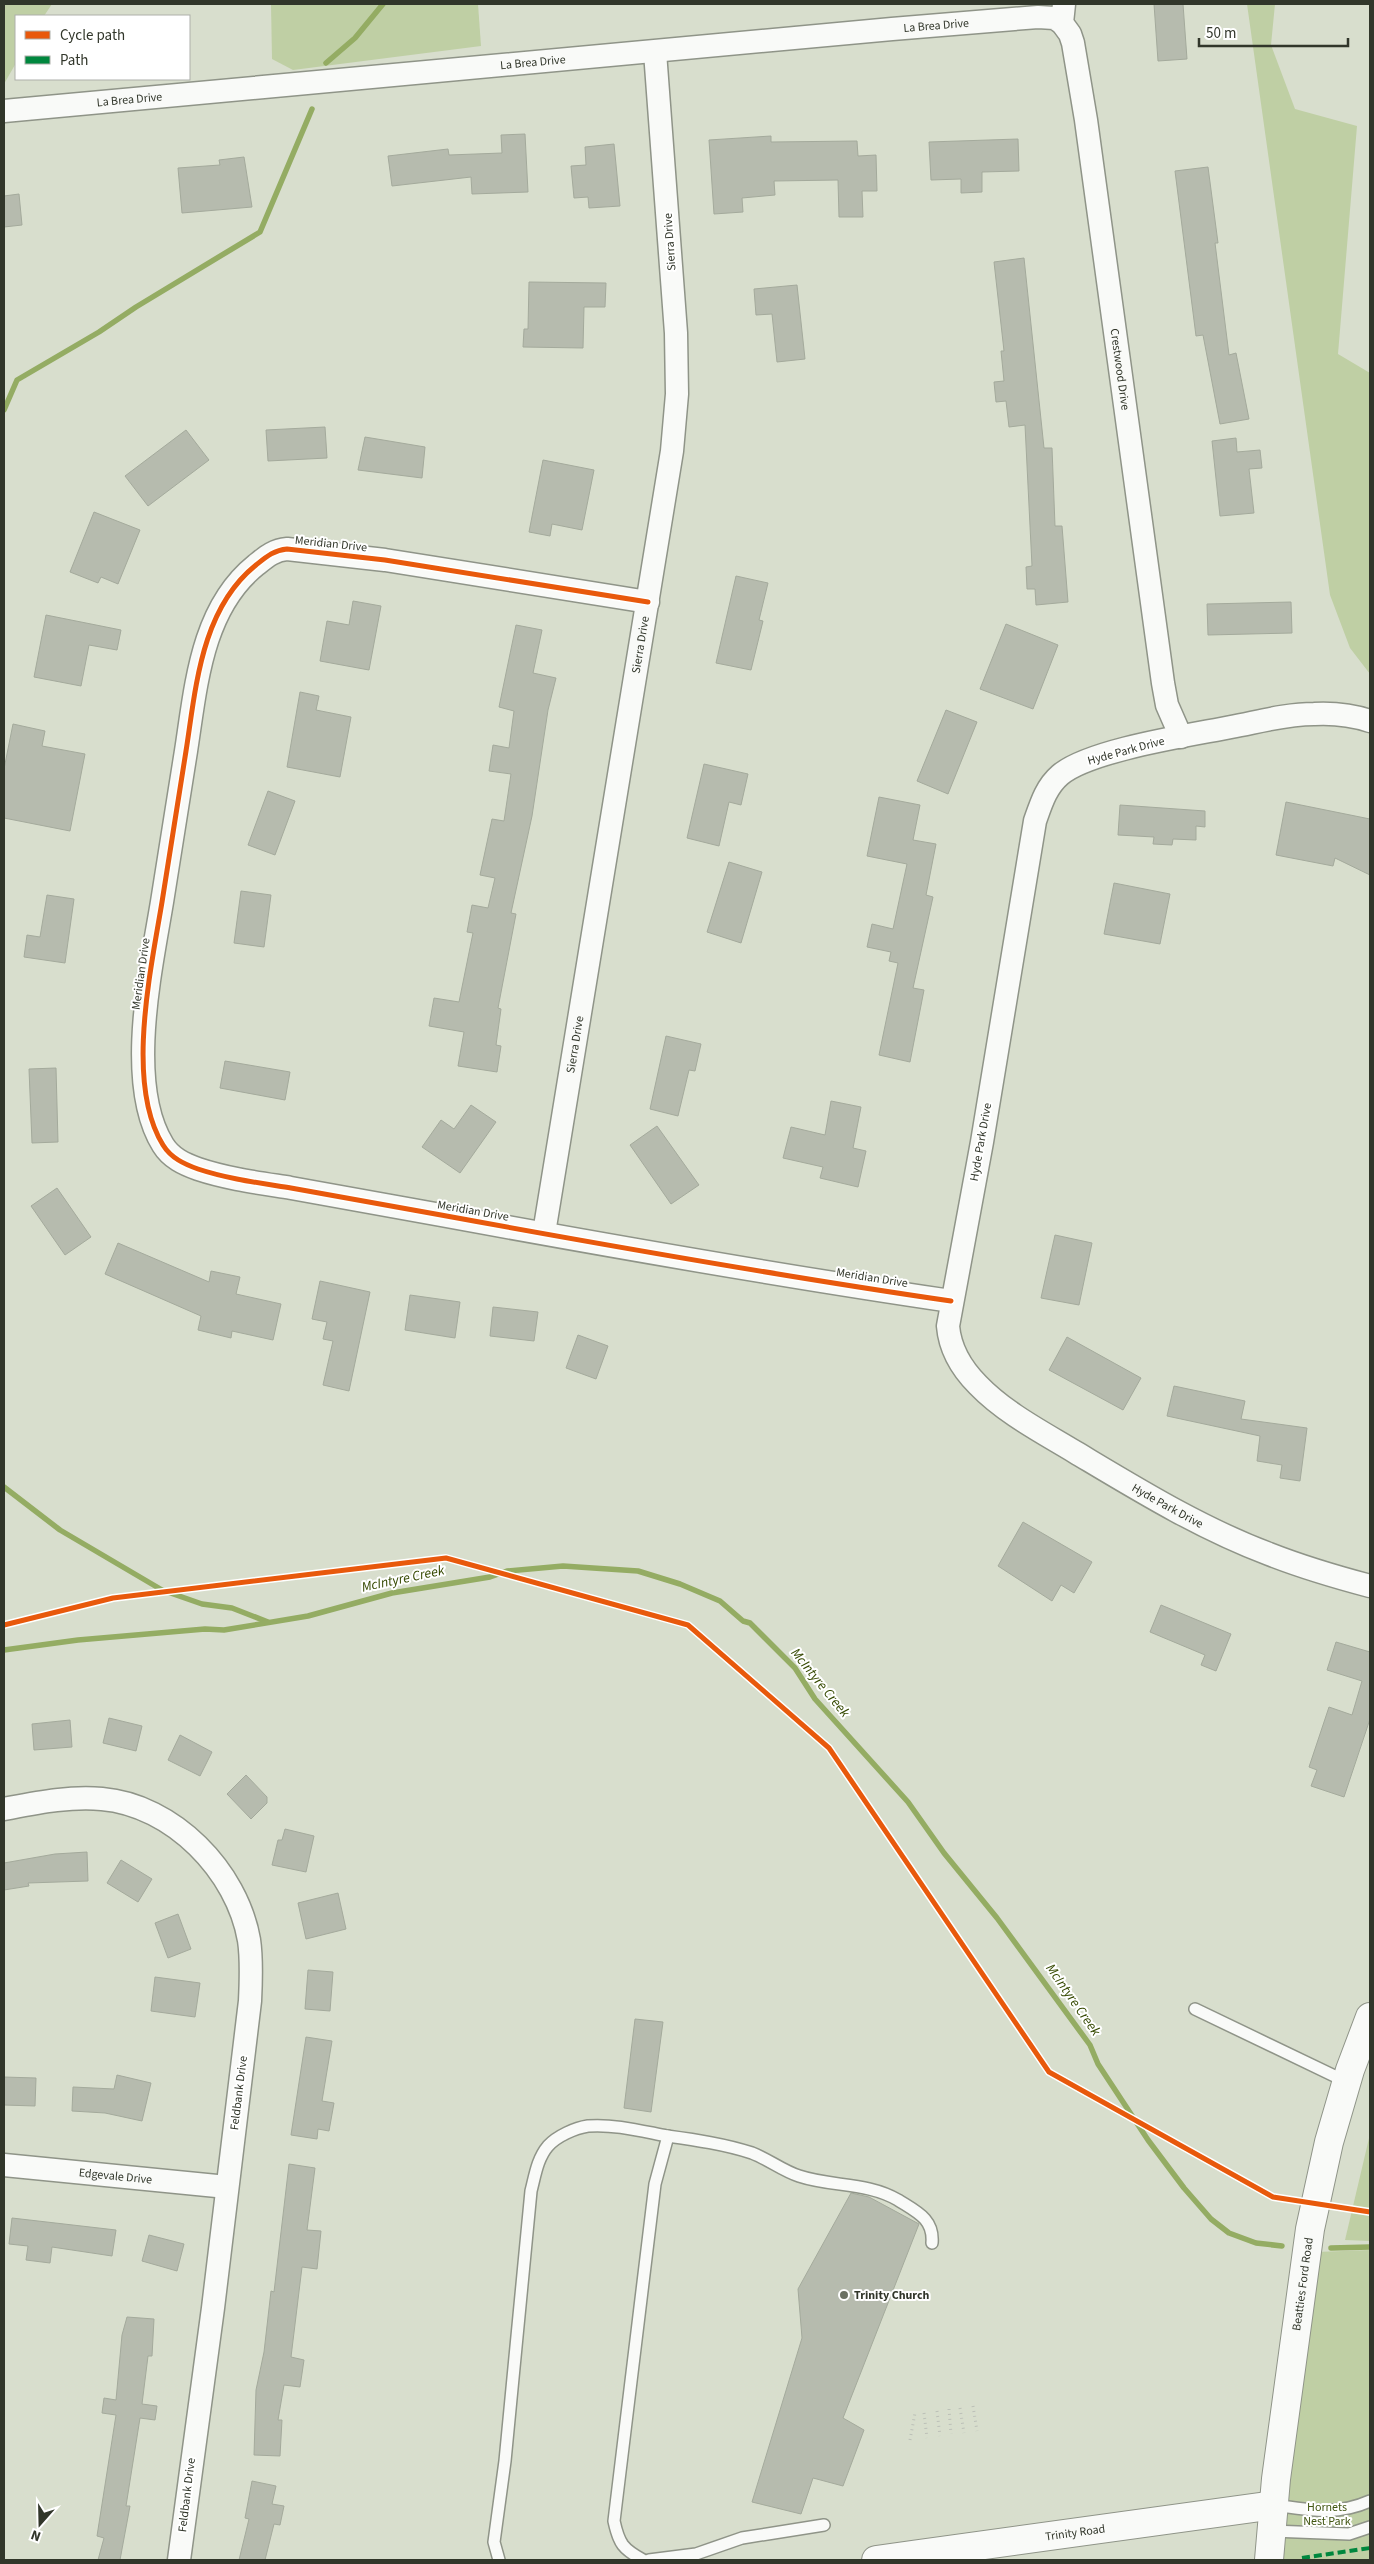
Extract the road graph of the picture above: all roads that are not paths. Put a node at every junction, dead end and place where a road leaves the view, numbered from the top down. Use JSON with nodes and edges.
{"nodes":[{"id":1,"x":1063,"y":13,"type":"edge"},
{"id":2,"x":655,"y":52,"type":"junction"},
{"id":3,"x":4,"y":111,"type":"edge"},
{"id":4,"x":648,"y":602,"type":"junction"},
{"id":5,"x":1370,"y":721,"type":"edge"},
{"id":6,"x":1181,"y":737,"type":"junction"},
{"id":7,"x":544,"y":1233,"type":"junction"},
{"id":8,"x":951,"y":1301,"type":"junction"},
{"id":9,"x":1370,"y":1586,"type":"edge"},
{"id":10,"x":4,"y":1809,"type":"edge"},
{"id":11,"x":1194,"y":2009,"type":"dead end"},
{"id":12,"x":1370,"y":2017,"type":"edge"},
{"id":13,"x":1347,"y":2082,"type":"junction"},
{"id":14,"x":668,"y":2136,"type":"junction"},
{"id":15,"x":4,"y":2165,"type":"edge"},
{"id":16,"x":227,"y":2187,"type":"junction"},
{"id":17,"x":932,"y":2243,"type":"dead end"},
{"id":18,"x":1370,"y":2501,"type":"edge"},
{"id":19,"x":1273,"y":2518,"type":"junction"},
{"id":20,"x":824,"y":2525,"type":"dead end"},
{"id":21,"x":1370,"y":2527,"type":"edge"},
{"id":22,"x":179,"y":2560,"type":"edge"},
{"id":23,"x":498,"y":2560,"type":"edge"},
{"id":24,"x":644,"y":2560,"type":"edge"},
{"id":25,"x":649,"y":2560,"type":"edge"},
{"id":26,"x":876,"y":2560,"type":"edge"},
{"id":27,"x":1269,"y":2560,"type":"edge"}],
"edges":[{"from":1,"to":2,"type":"street","name":"La Brea Drive"},
{"from":1,"to":6,"type":"street","name":"Crestwood Drive"},
{"from":2,"to":3,"type":"street","name":"La Brea Drive"},
{"from":2,"to":4,"type":"street","name":"Sierra Drive"},
{"from":4,"to":7,"type":"street","name":"Sierra Drive"},
{"from":4,"to":7,"type":"street","name":"Meridian Drive"},
{"from":5,"to":6,"type":"street","name":"Hyde Park Drive"},
{"from":6,"to":8,"type":"street","name":"Hyde Park Drive"},
{"from":7,"to":8,"type":"street","name":"Meridian Drive"},
{"from":8,"to":9,"type":"street","name":"Hyde Park Drive"},
{"from":10,"to":16,"type":"street","name":"Feldbank Drive"},
{"from":11,"to":13,"type":"lane"},
{"from":12,"to":13,"type":"main road","name":"Beatties Ford Road"},
{"from":13,"to":19,"type":"main road","name":"Beatties Ford Road"},
{"from":14,"to":17,"type":"lane"},
{"from":14,"to":23,"type":"lane"},
{"from":14,"to":24,"type":"lane"},
{"from":15,"to":16,"type":"street","name":"Edgevale Drive"},
{"from":16,"to":22,"type":"street","name":"Feldbank Drive"},
{"from":18,"to":19,"type":"lane"},
{"from":19,"to":21,"type":"lane"},
{"from":19,"to":26,"type":"main road","name":"Trinity Road"},
{"from":19,"to":27,"type":"main road","name":"Beatties Ford Road"},
{"from":20,"to":25,"type":"lane"}]}
